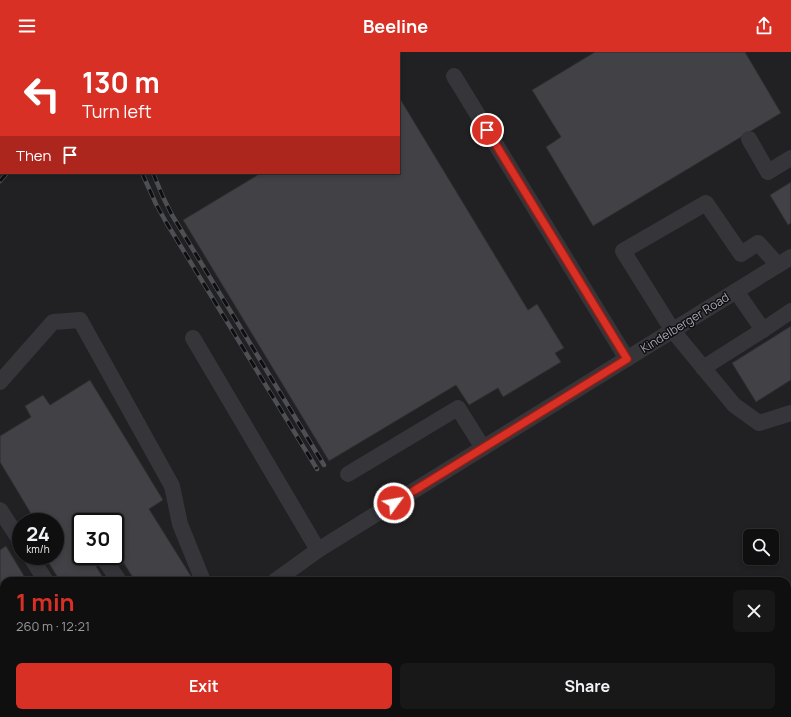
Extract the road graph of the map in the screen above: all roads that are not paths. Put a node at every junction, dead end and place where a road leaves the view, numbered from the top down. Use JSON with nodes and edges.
{"nodes":[{"id":1,"x":454,"y":76,"type":"dead end"},
{"id":2,"x":749,"y":140,"type":"dead end"},
{"id":3,"x":791,"y":158,"type":"edge"},
{"id":4,"x":785,"y":261,"type":"edge"},
{"id":5,"x":736,"y":291,"type":"junction"},
{"id":6,"x":791,"y":311,"type":"edge"},
{"id":7,"x":763,"y":330,"type":"junction"},
{"id":8,"x":673,"y":331,"type":"junction"},
{"id":9,"x":193,"y":338,"type":"dead end"},
{"id":10,"x":627,"y":359,"type":"junction"},
{"id":11,"x":703,"y":368,"type":"junction"},
{"id":12,"x":0,"y":382,"type":"edge"},
{"id":13,"x":791,"y":413,"type":"edge"},
{"id":14,"x":483,"y":448,"type":"junction"},
{"id":15,"x":348,"y":474,"type":"dead end"},
{"id":16,"x":0,"y":510,"type":"edge"},
{"id":17,"x":12,"y":528,"type":"edge"},
{"id":18,"x":318,"y":550,"type":"junction"},
{"id":19,"x":36,"y":565,"type":"edge"},
{"id":20,"x":108,"y":565,"type":"edge"},
{"id":21,"x":43,"y":577,"type":"edge"},
{"id":22,"x":116,"y":577,"type":"edge"},
{"id":23,"x":201,"y":577,"type":"edge"},
{"id":24,"x":281,"y":577,"type":"edge"}],
"edges":[{"from":1,"to":10,"type":"street"},
{"from":2,"to":3,"type":"street"},
{"from":4,"to":5,"type":"street","name":"Kindelberger Road"},
{"from":4,"to":8,"type":"street"},
{"from":5,"to":7,"type":"street"},
{"from":5,"to":8,"type":"street","name":"Kindelberger Road"},
{"from":6,"to":7,"type":"street"},
{"from":7,"to":11,"type":"street"},
{"from":8,"to":10,"type":"street","name":"Kindelberger Road"},
{"from":8,"to":11,"type":"street"},
{"from":9,"to":18,"type":"street"},
{"from":10,"to":14,"type":"street","name":"Kindelberger Road"},
{"from":11,"to":13,"type":"street"},
{"from":12,"to":23,"type":"street"},
{"from":14,"to":15,"type":"street"},
{"from":14,"to":18,"type":"street","name":"Kindelberger Road"},
{"from":16,"to":17,"type":"street"},
{"from":18,"to":24,"type":"street","name":"Kindelberger Road"},
{"from":19,"to":21,"type":"street"},
{"from":20,"to":22,"type":"street"}]}
